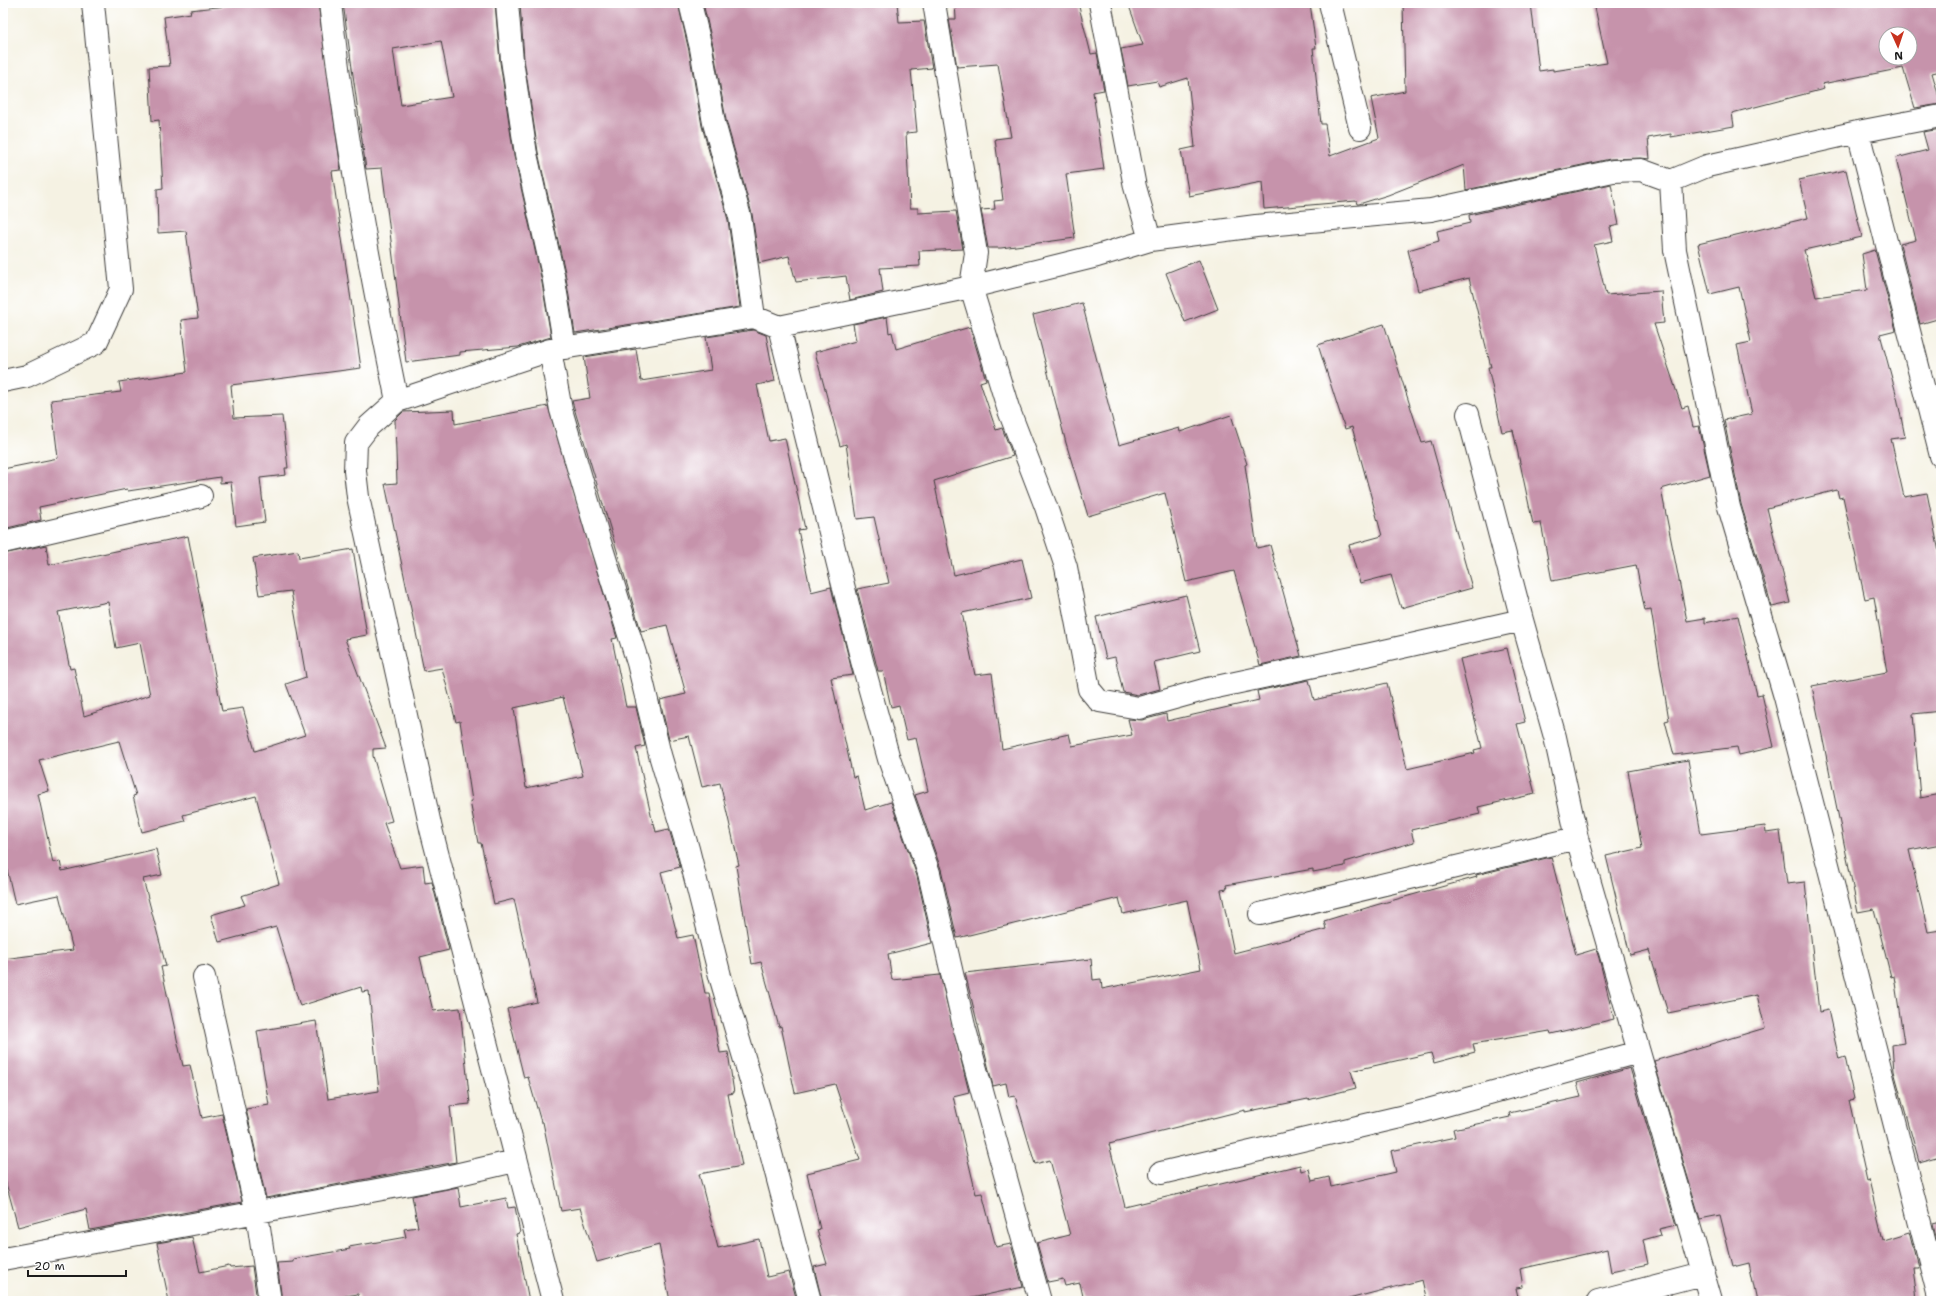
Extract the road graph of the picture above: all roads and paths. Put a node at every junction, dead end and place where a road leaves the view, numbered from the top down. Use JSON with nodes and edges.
{"nodes":[{"id":1,"x":93,"y":3,"type":"edge"},
{"id":2,"x":330,"y":3,"type":"edge"},
{"id":3,"x":507,"y":3,"type":"edge"},
{"id":4,"x":690,"y":3,"type":"edge"},
{"id":5,"x":934,"y":3,"type":"edge"},
{"id":6,"x":1100,"y":3,"type":"edge"},
{"id":7,"x":1330,"y":3,"type":"edge"},
{"id":8,"x":1941,"y":116,"type":"edge"},
{"id":9,"x":1360,"y":128,"type":"dead end"},
{"id":10,"x":1858,"y":132,"type":"junction"},
{"id":11,"x":1671,"y":181,"type":"junction"},
{"id":12,"x":1150,"y":240,"type":"junction"},
{"id":13,"x":971,"y":287,"type":"junction"},
{"id":14,"x":754,"y":316,"type":"junction"},
{"id":15,"x":779,"y":327,"type":"junction"},
{"id":16,"x":558,"y":349,"type":"junction"},
{"id":17,"x":3,"y":381,"type":"edge"},
{"id":18,"x":397,"y":401,"type":"junction"},
{"id":19,"x":1468,"y":414,"type":"dead end"},
{"id":20,"x":1941,"y":456,"type":"edge"},
{"id":21,"x":201,"y":496,"type":"dead end"},
{"id":22,"x":3,"y":542,"type":"edge"},
{"id":23,"x":1522,"y":620,"type":"junction"},
{"id":24,"x":1577,"y":838,"type":"junction"},
{"id":25,"x":1260,"y":914,"type":"dead end"},
{"id":26,"x":204,"y":977,"type":"dead end"},
{"id":27,"x":1639,"y":1052,"type":"junction"},
{"id":28,"x":516,"y":1161,"type":"junction"},
{"id":29,"x":1160,"y":1173,"type":"dead end"},
{"id":30,"x":257,"y":1214,"type":"junction"},
{"id":31,"x":3,"y":1259,"type":"edge"},
{"id":32,"x":1702,"y":1274,"type":"junction"},
{"id":33,"x":270,"y":1301,"type":"edge"},
{"id":34,"x":553,"y":1301,"type":"edge"},
{"id":35,"x":810,"y":1301,"type":"edge"},
{"id":36,"x":1040,"y":1301,"type":"edge"},
{"id":37,"x":1598,"y":1301,"type":"edge"},
{"id":38,"x":1711,"y":1301,"type":"edge"},
{"id":39,"x":1940,"y":1301,"type":"edge"}],
"edges":[{"from":1,"to":17,"type":"street"},
{"from":2,"to":18,"type":"street"},
{"from":3,"to":16,"type":"street"},
{"from":4,"to":14,"type":"street"},
{"from":5,"to":13,"type":"street"},
{"from":6,"to":12,"type":"street"},
{"from":7,"to":9,"type":"street"},
{"from":8,"to":10,"type":"street"},
{"from":10,"to":11,"type":"street"},
{"from":10,"to":20,"type":"street"},
{"from":11,"to":12,"type":"street"},
{"from":11,"to":39,"type":"street"},
{"from":12,"to":13,"type":"street"},
{"from":13,"to":15,"type":"street"},
{"from":13,"to":23,"type":"street"},
{"from":14,"to":15,"type":"street"},
{"from":14,"to":16,"type":"street"},
{"from":15,"to":36,"type":"street"},
{"from":16,"to":18,"type":"street"},
{"from":16,"to":35,"type":"street"},
{"from":18,"to":28,"type":"street"},
{"from":19,"to":23,"type":"street"},
{"from":21,"to":22,"type":"street"},
{"from":23,"to":24,"type":"street"},
{"from":24,"to":25,"type":"street"},
{"from":24,"to":27,"type":"street"},
{"from":26,"to":30,"type":"street"},
{"from":27,"to":29,"type":"street"},
{"from":27,"to":32,"type":"street"},
{"from":28,"to":30,"type":"street"},
{"from":28,"to":34,"type":"street"},
{"from":30,"to":31,"type":"street"},
{"from":30,"to":33,"type":"street"},
{"from":32,"to":37,"type":"street"},
{"from":32,"to":38,"type":"street"}]}
